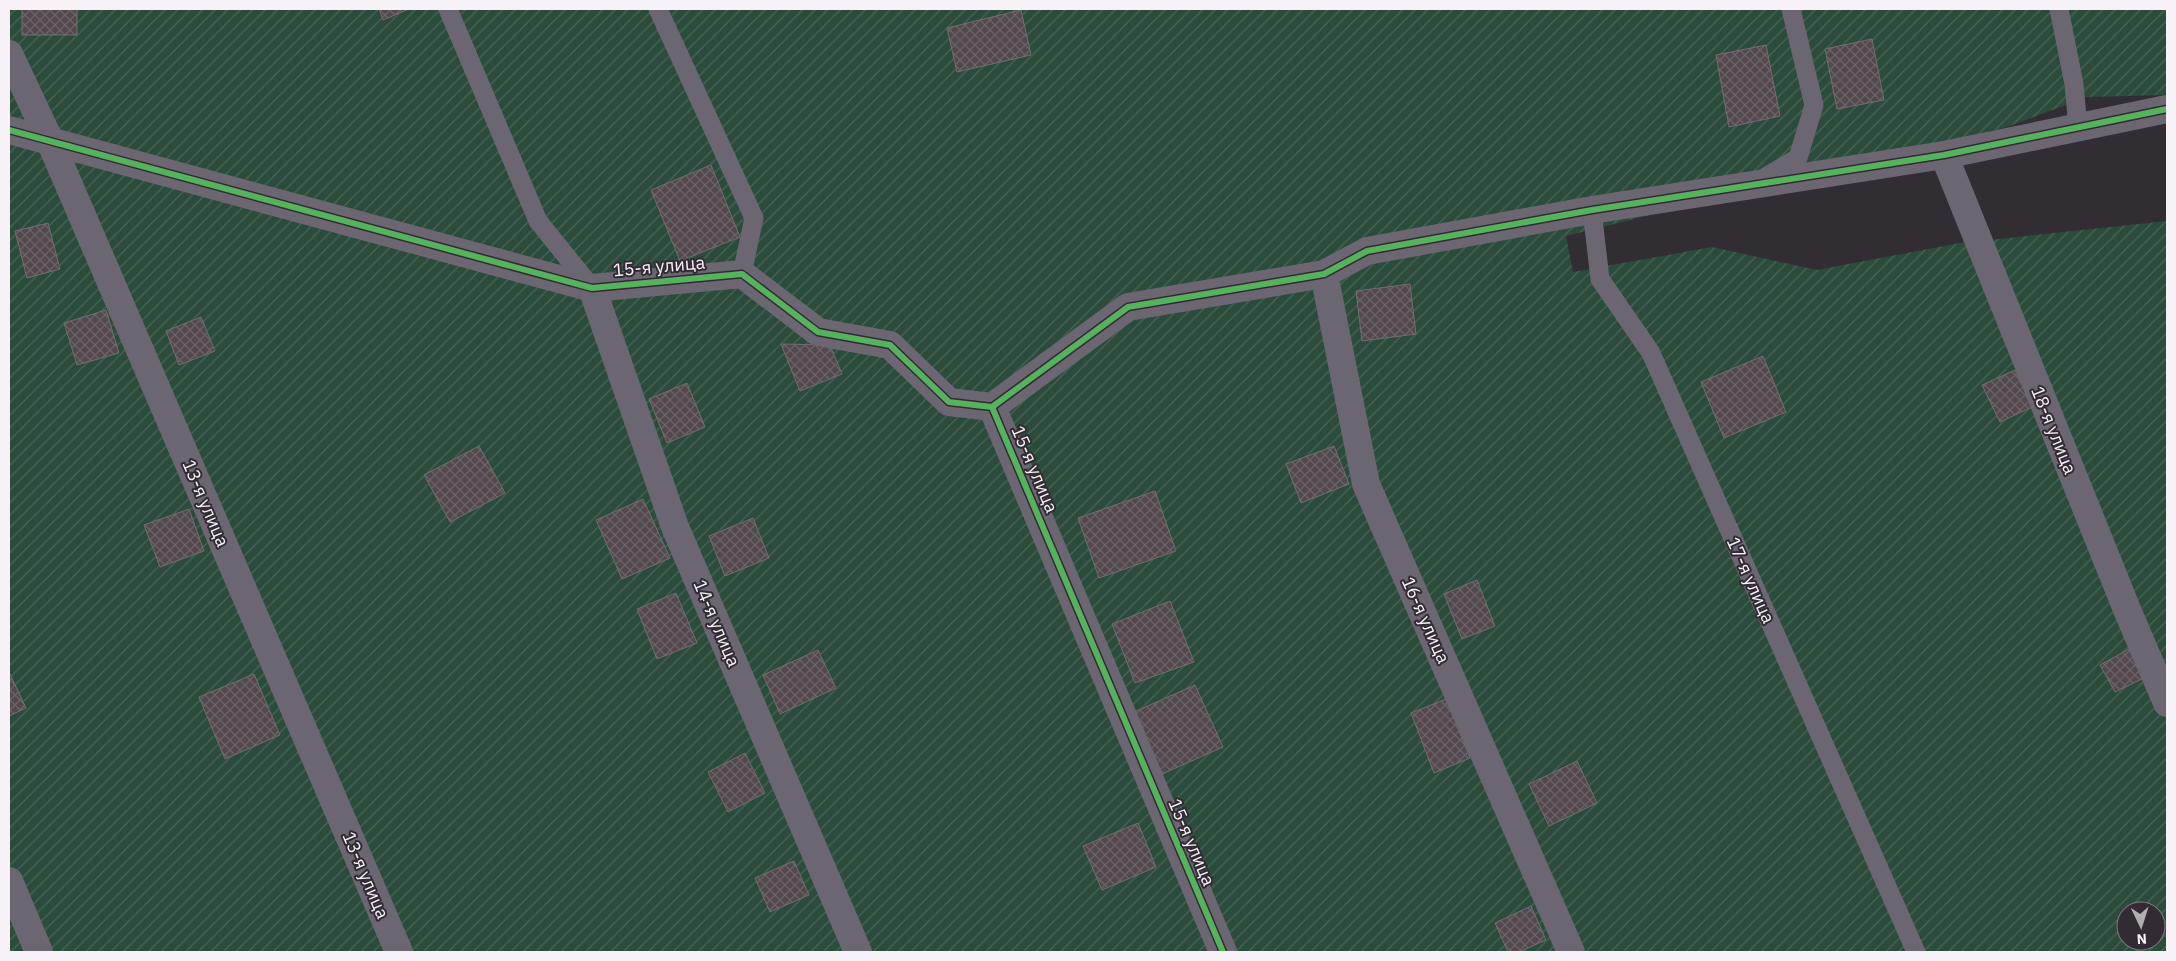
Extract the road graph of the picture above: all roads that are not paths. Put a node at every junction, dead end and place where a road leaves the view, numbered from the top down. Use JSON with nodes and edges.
{"nodes":[{"id":1,"x":448,"y":9,"type":"edge"},
{"id":2,"x":658,"y":9,"type":"edge"},
{"id":3,"x":1791,"y":9,"type":"edge"},
{"id":4,"x":2059,"y":9,"type":"edge"},
{"id":5,"x":9,"y":54,"type":"edge"},
{"id":6,"x":2167,"y":109,"type":"edge"},
{"id":7,"x":2078,"y":128,"type":"junction"},
{"id":8,"x":9,"y":130,"type":"edge"},
{"id":9,"x":50,"y":141,"type":"junction"},
{"id":10,"x":1944,"y":155,"type":"junction"},
{"id":11,"x":1752,"y":185,"type":"junction"},
{"id":12,"x":1592,"y":210,"type":"junction"},
{"id":13,"x":742,"y":274,"type":"junction"},
{"id":14,"x":1324,"y":274,"type":"junction"},
{"id":15,"x":592,"y":288,"type":"junction"},
{"id":16,"x":992,"y":406,"type":"junction"},
{"id":17,"x":2167,"y":704,"type":"edge"},
{"id":18,"x":9,"y":881,"type":"edge"},
{"id":19,"x":39,"y":952,"type":"edge"},
{"id":20,"x":399,"y":952,"type":"edge"},
{"id":21,"x":858,"y":952,"type":"edge"},
{"id":22,"x":1222,"y":952,"type":"edge"},
{"id":23,"x":1571,"y":952,"type":"edge"},
{"id":24,"x":1916,"y":952,"type":"edge"}],
"edges":[{"from":1,"to":15,"type":"lane"},
{"from":2,"to":13,"type":"lane"},
{"from":3,"to":11,"type":"lane"},
{"from":4,"to":7,"type":"lane"},
{"from":5,"to":9,"type":"street","name":"13-я улица"},
{"from":6,"to":7,"type":"street"},
{"from":7,"to":10,"type":"street"},
{"from":8,"to":9,"type":"street"},
{"from":9,"to":15,"type":"street"},
{"from":9,"to":20,"type":"street","name":"13-я улица"},
{"from":10,"to":11,"type":"street"},
{"from":10,"to":17,"type":"street","name":"18-я улица"},
{"from":11,"to":12,"type":"street"},
{"from":12,"to":14,"type":"street"},
{"from":12,"to":24,"type":"lane","name":"17-я улица"},
{"from":13,"to":15,"type":"street","name":"15-я улица"},
{"from":13,"to":16,"type":"street"},
{"from":14,"to":16,"type":"street"},
{"from":14,"to":23,"type":"street","name":"16-я улица"},
{"from":15,"to":21,"type":"street","name":"14-я улица"},
{"from":16,"to":22,"type":"street","name":"15-я улица"},
{"from":18,"to":19,"type":"street"}]}
